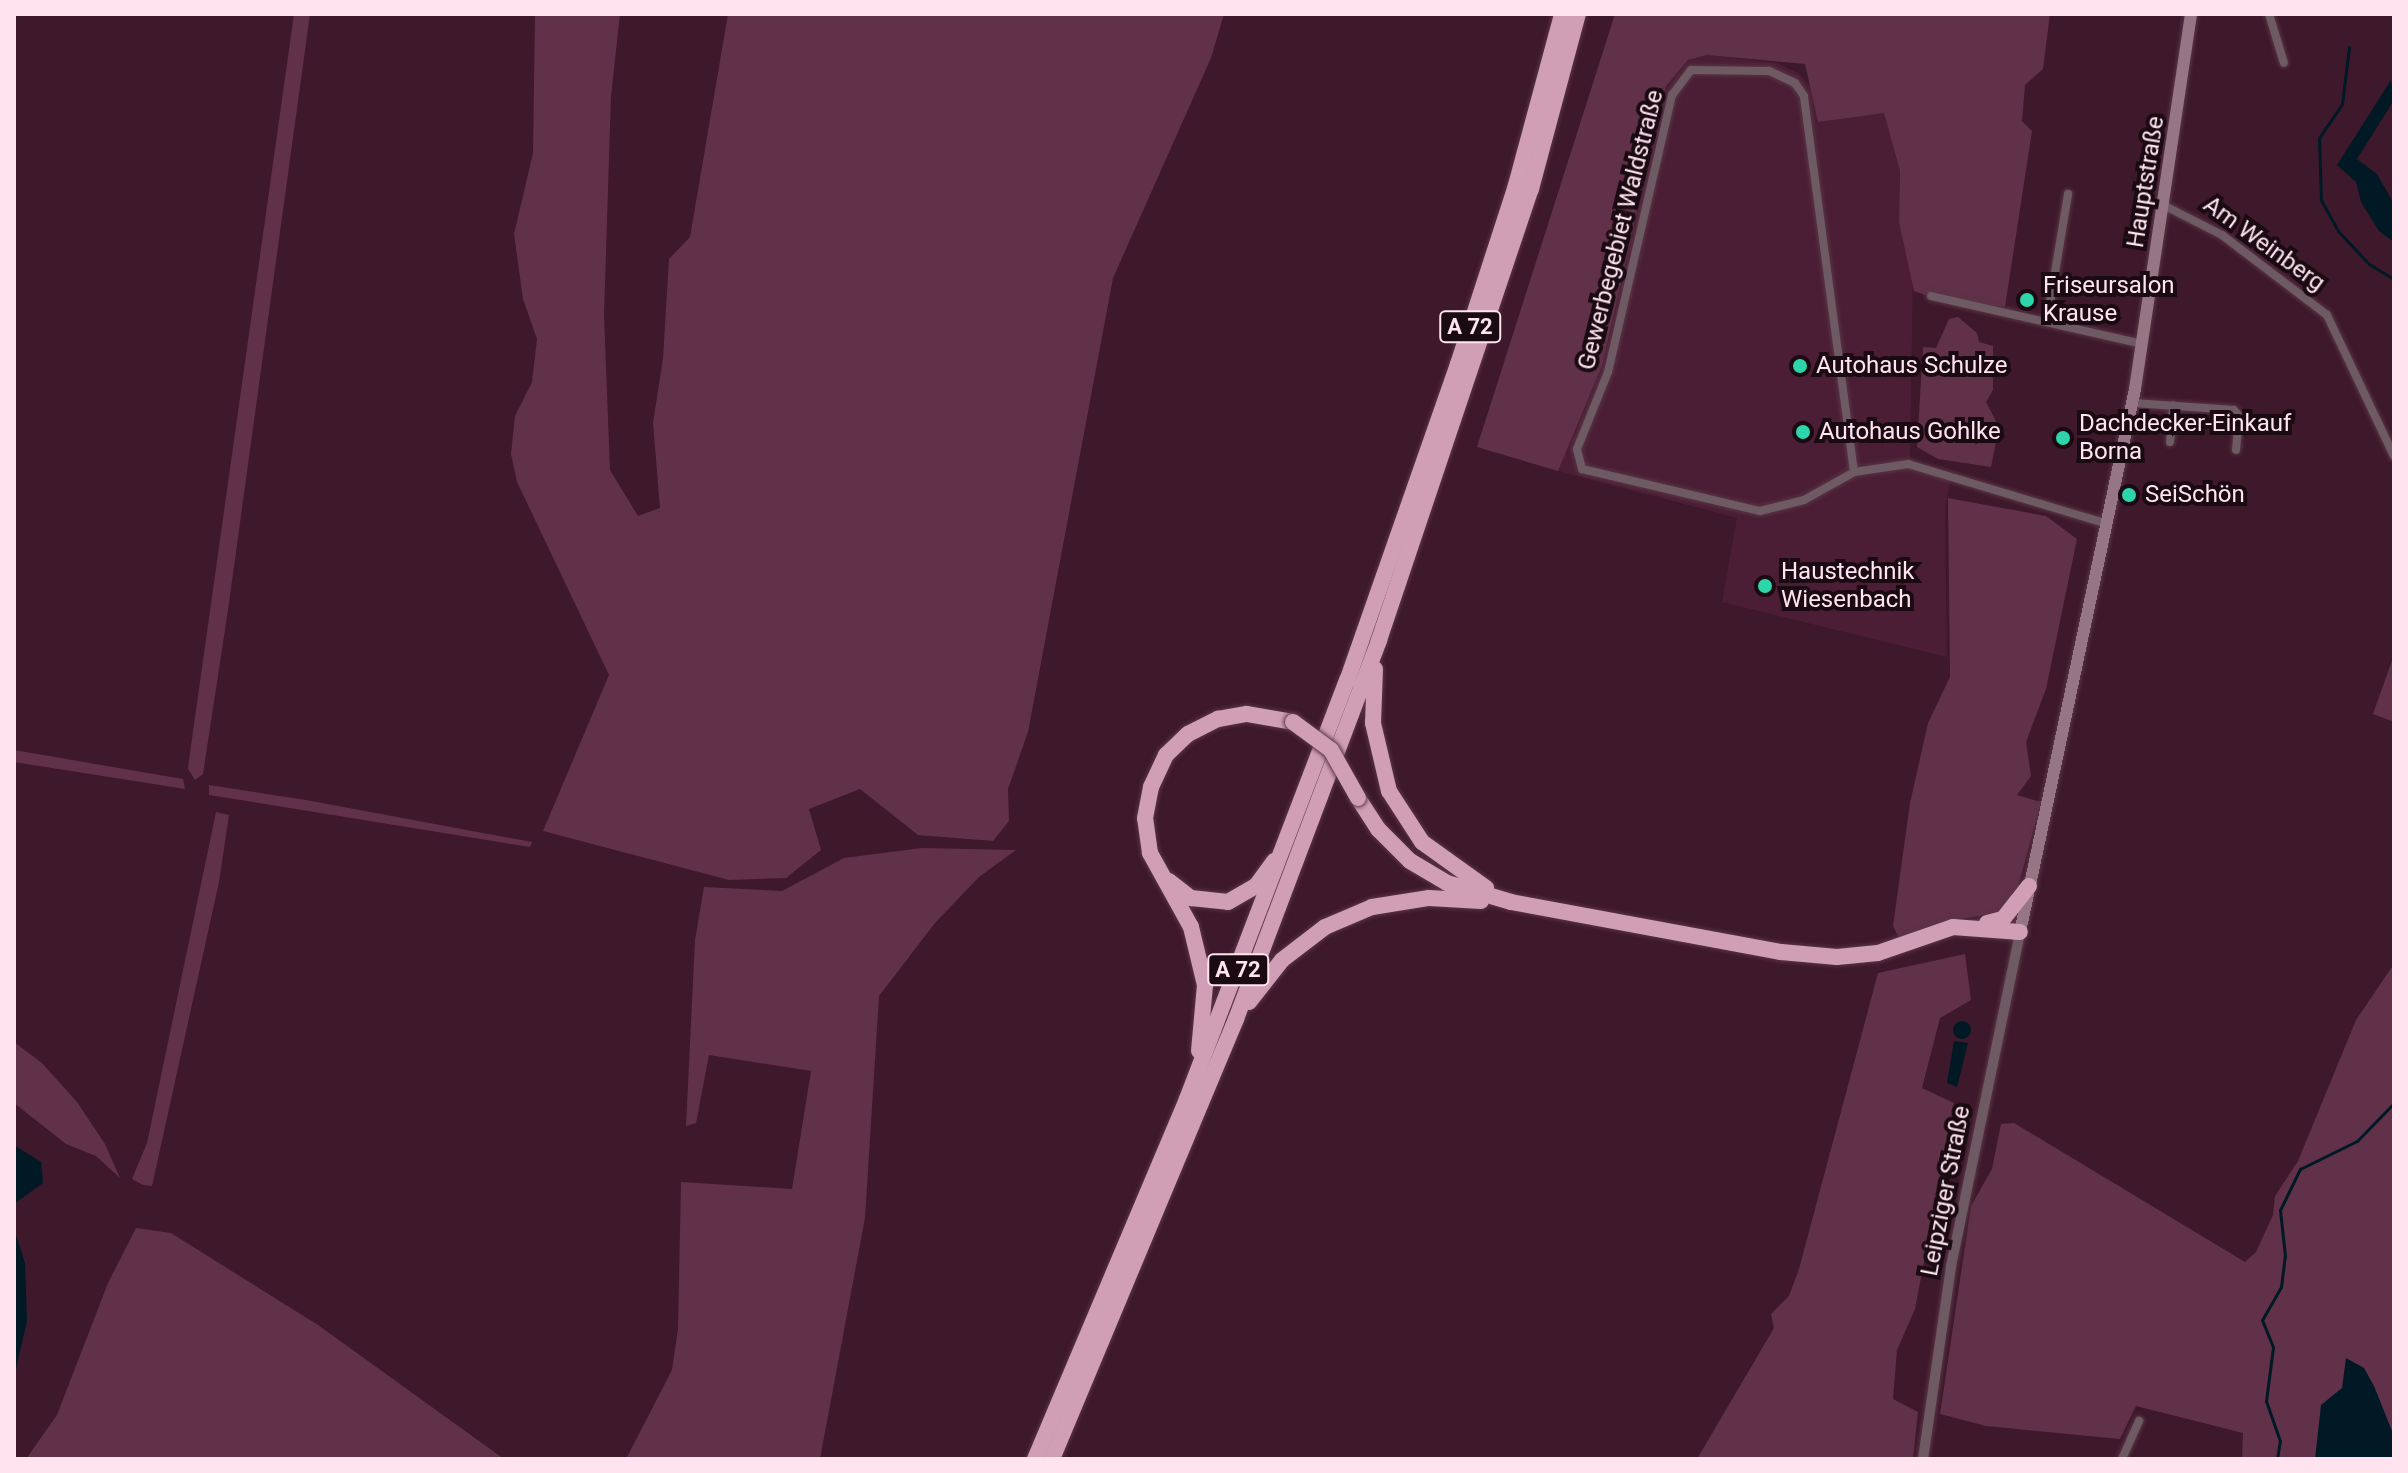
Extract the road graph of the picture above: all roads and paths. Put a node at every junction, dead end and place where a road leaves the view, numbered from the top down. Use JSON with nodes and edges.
{"nodes":[{"id":1,"x":1562,"y":14,"type":"edge"},
{"id":2,"x":1578,"y":14,"type":"edge"},
{"id":3,"x":2191,"y":14,"type":"edge"},
{"id":4,"x":2269,"y":14,"type":"edge"},
{"id":5,"x":2284,"y":63,"type":"dead end"},
{"id":6,"x":2068,"y":194,"type":"dead end"},
{"id":7,"x":2165,"y":206,"type":"junction"},
{"id":8,"x":1931,"y":296,"type":"dead end"},
{"id":9,"x":2047,"y":321,"type":"junction"},
{"id":10,"x":2143,"y":344,"type":"junction"},
{"id":11,"x":2133,"y":403,"type":"junction"},
{"id":12,"x":2173,"y":405,"type":"junction"},
{"id":13,"x":2170,"y":442,"type":"dead end"},
{"id":14,"x":2236,"y":450,"type":"dead end"},
{"id":15,"x":2394,"y":456,"type":"edge"},
{"id":16,"x":1854,"y":472,"type":"junction"},
{"id":17,"x":2105,"y":523,"type":"junction"},
{"id":18,"x":1379,"y":640,"type":"junction"},
{"id":19,"x":1289,"y":840,"type":"junction"},
{"id":20,"x":1160,"y":872,"type":"junction"},
{"id":21,"x":2029,"y":886,"type":"junction"},
{"id":22,"x":1511,"y":902,"type":"junction"},
{"id":23,"x":1982,"y":925,"type":"junction"},
{"id":24,"x":2020,"y":932,"type":"junction"},
{"id":25,"x":1236,"y":1019,"type":"junction"},
{"id":26,"x":1187,"y":1099,"type":"junction"},
{"id":27,"x":2139,"y":1421,"type":"dead end"},
{"id":28,"x":1035,"y":1459,"type":"edge"},
{"id":29,"x":1052,"y":1459,"type":"edge"},
{"id":30,"x":1923,"y":1459,"type":"edge"},
{"id":31,"x":2122,"y":1459,"type":"edge"}],
"edges":[{"from":1,"to":19,"type":"highway","number":"A 72"},
{"from":2,"to":18,"type":"highway","number":"A 72"},
{"from":3,"to":7,"type":"main road","name":"Hauptstraße"},
{"from":4,"to":5,"type":"street"},
{"from":6,"to":9,"type":"street"},
{"from":7,"to":10,"type":"main road","name":"Hauptstraße"},
{"from":7,"to":15,"type":"street","name":"Am Weinberg"},
{"from":8,"to":9,"type":"street"},
{"from":9,"to":10,"type":"street"},
{"from":10,"to":11,"type":"main road","name":"Hauptstraße"},
{"from":11,"to":12,"type":"street"},
{"from":11,"to":17,"type":"main road","name":"Hauptstraße"},
{"from":12,"to":13,"type":"street"},
{"from":12,"to":14,"type":"street"},
{"from":16,"to":16,"type":"street","name":"Gewerbegebiet Waldstraße"},
{"from":16,"to":17,"type":"street","name":"Gewerbegebiet Waldstraße"},
{"from":17,"to":21,"type":"main road","name":"Hauptstraße"},
{"from":18,"to":22,"type":"highway"},
{"from":18,"to":25,"type":"highway","number":"A 72"},
{"from":19,"to":20,"type":"highway"},
{"from":19,"to":26,"type":"highway","number":"A 72"},
{"from":20,"to":22,"type":"highway","bridge":true},
{"from":20,"to":26,"type":"highway"},
{"from":21,"to":23,"type":"highway"},
{"from":21,"to":24,"type":"main road","name":"Hauptstraße"},
{"from":22,"to":23,"type":"highway"},
{"from":22,"to":25,"type":"highway"},
{"from":23,"to":24,"type":"highway"},
{"from":24,"to":30,"type":"street","name":"Leipziger Straße"},
{"from":25,"to":29,"type":"highway","number":"A 72"},
{"from":26,"to":28,"type":"highway","number":"A 72"},
{"from":27,"to":31,"type":"street"}]}
